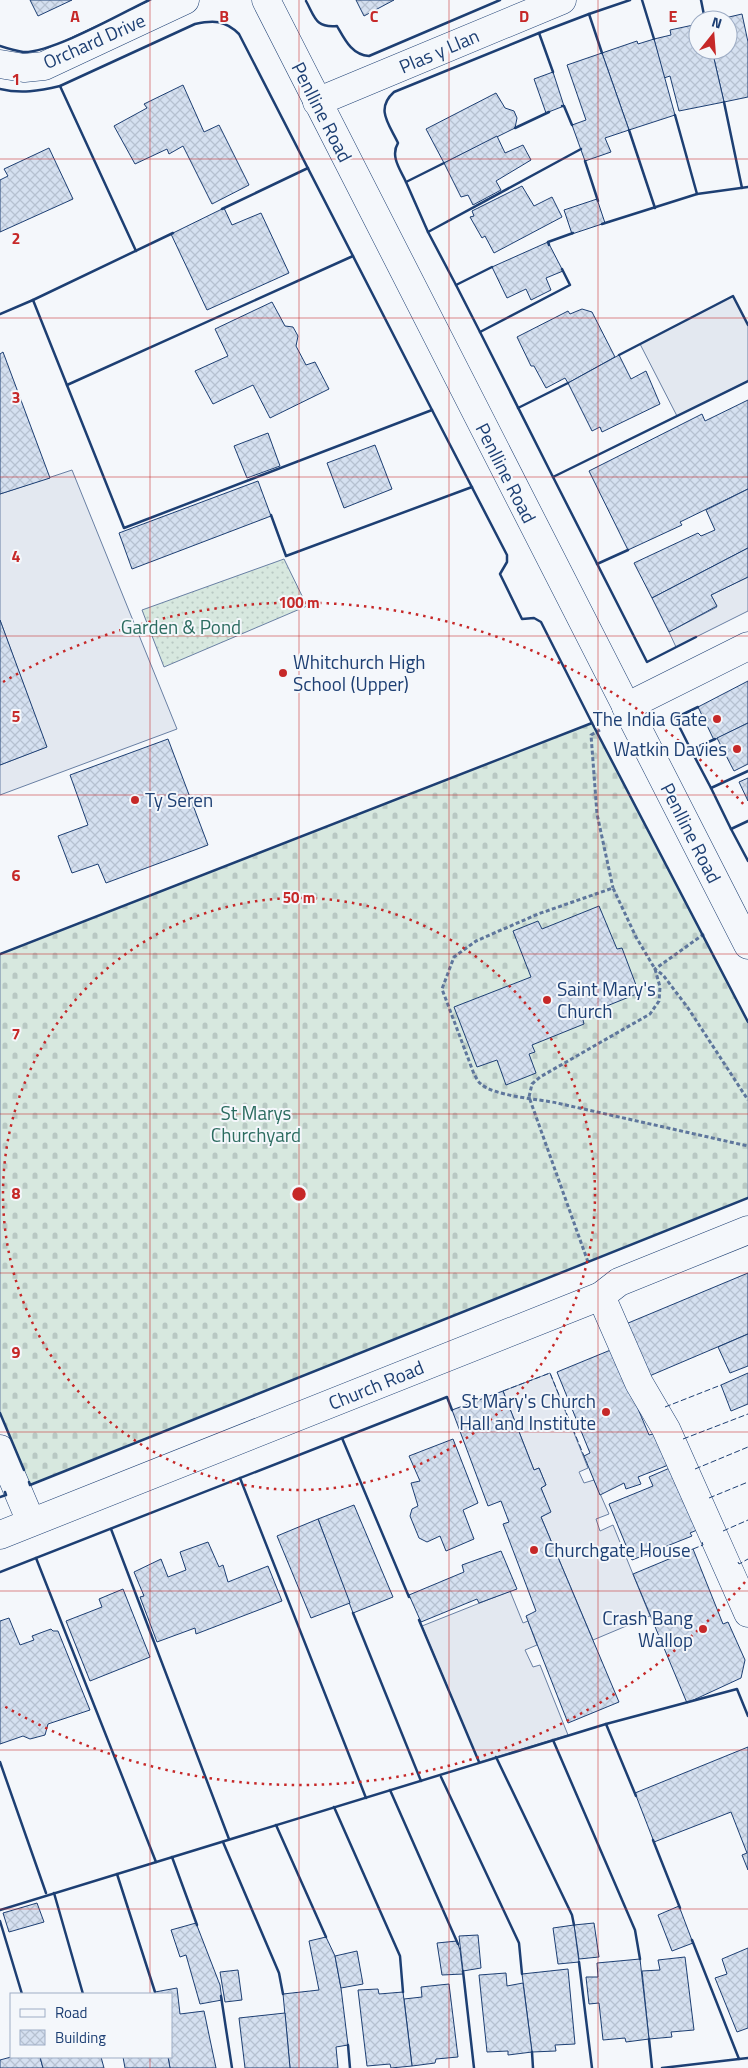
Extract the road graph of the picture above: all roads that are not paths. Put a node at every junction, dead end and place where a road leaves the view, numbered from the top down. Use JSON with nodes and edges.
{"nodes":[{"id":1,"x":185,"y":0,"type":"edge"},
{"id":2,"x":266,"y":0,"type":"edge"},
{"id":3,"x":562,"y":0,"type":"edge"},
{"id":4,"x":0,"y":64,"type":"edge"},
{"id":5,"x":317,"y":102,"type":"junction"},
{"id":6,"x":748,"y":646,"type":"edge"},
{"id":7,"x":626,"y":707,"type":"junction"},
{"id":8,"x":745,"y":931,"type":"edge"},
{"id":9,"x":748,"y":1230,"type":"edge"},
{"id":10,"x":601,"y":1296,"type":"junction"},
{"id":11,"x":0,"y":1449,"type":"edge"},
{"id":12,"x":31,"y":1522,"type":"junction"},
{"id":13,"x":0,"y":1535,"type":"edge"},
{"id":14,"x":748,"y":1613,"type":"edge"}],
"edges":[{"from":1,"to":4,"type":"street","name":"Orchard Drive"},
{"from":2,"to":5,"type":"street","name":"Penlline Road"},
{"from":3,"to":5,"type":"street","name":"Plas y Llan"},
{"from":5,"to":7,"type":"street","name":"Penlline Road"},
{"from":6,"to":7,"type":"street"},
{"from":7,"to":8,"type":"street","name":"Penlline Road"},
{"from":9,"to":10,"type":"street","name":"Church Road"},
{"from":10,"to":12,"type":"street","name":"Church Road"},
{"from":10,"to":14,"type":"street"},
{"from":11,"to":12,"type":"street"},
{"from":12,"to":13,"type":"street","name":"Church Road"}]}
